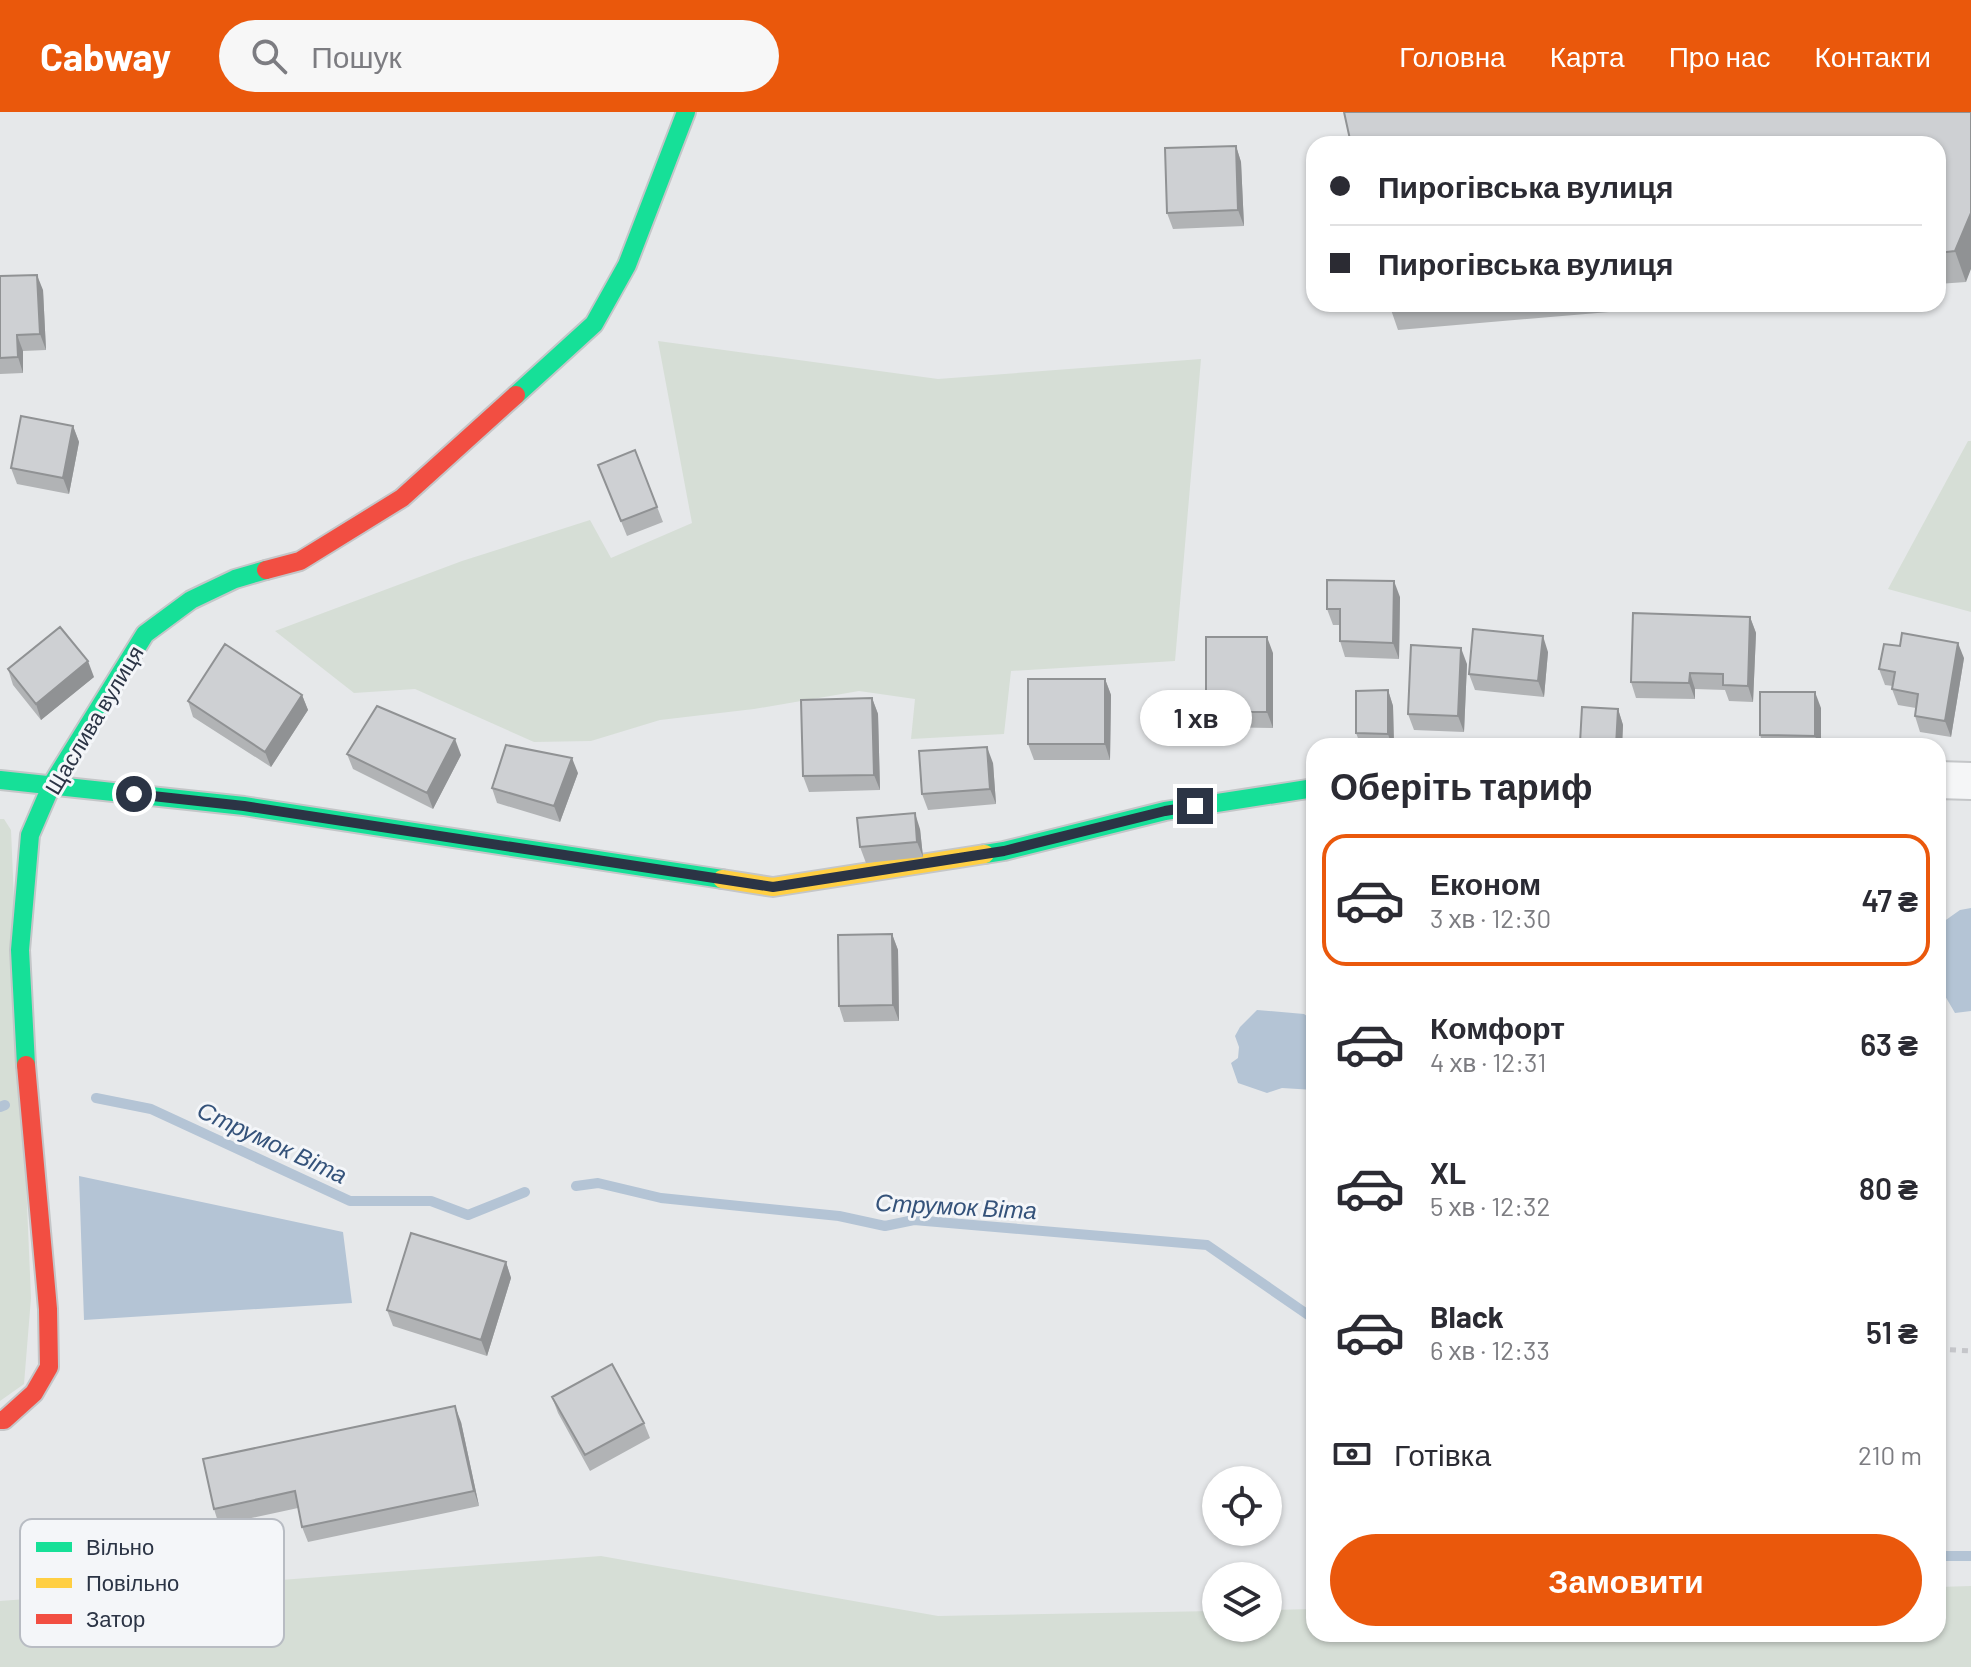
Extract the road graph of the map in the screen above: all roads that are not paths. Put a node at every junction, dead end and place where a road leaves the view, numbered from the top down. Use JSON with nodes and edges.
{"nodes":[{"id":1,"x":686,"y":112,"type":"edge"},
{"id":2,"x":0,"y":780,"type":"edge"},
{"id":3,"x":1946,"y":780,"type":"edge"},
{"id":4,"x":1971,"y":781,"type":"edge"},
{"id":5,"x":52,"y":784,"type":"junction"},
{"id":6,"x":1306,"y":789,"type":"edge"},
{"id":7,"x":0,"y":1420,"type":"edge"}],
"edges":[{"from":1,"to":5,"type":"street","name":"Щаслива вулиця"},
{"from":2,"to":5,"type":"street"},
{"from":3,"to":4,"type":"street"},
{"from":5,"to":6,"type":"street"},
{"from":5,"to":7,"type":"street","name":"Щаслива вулиця"}]}
